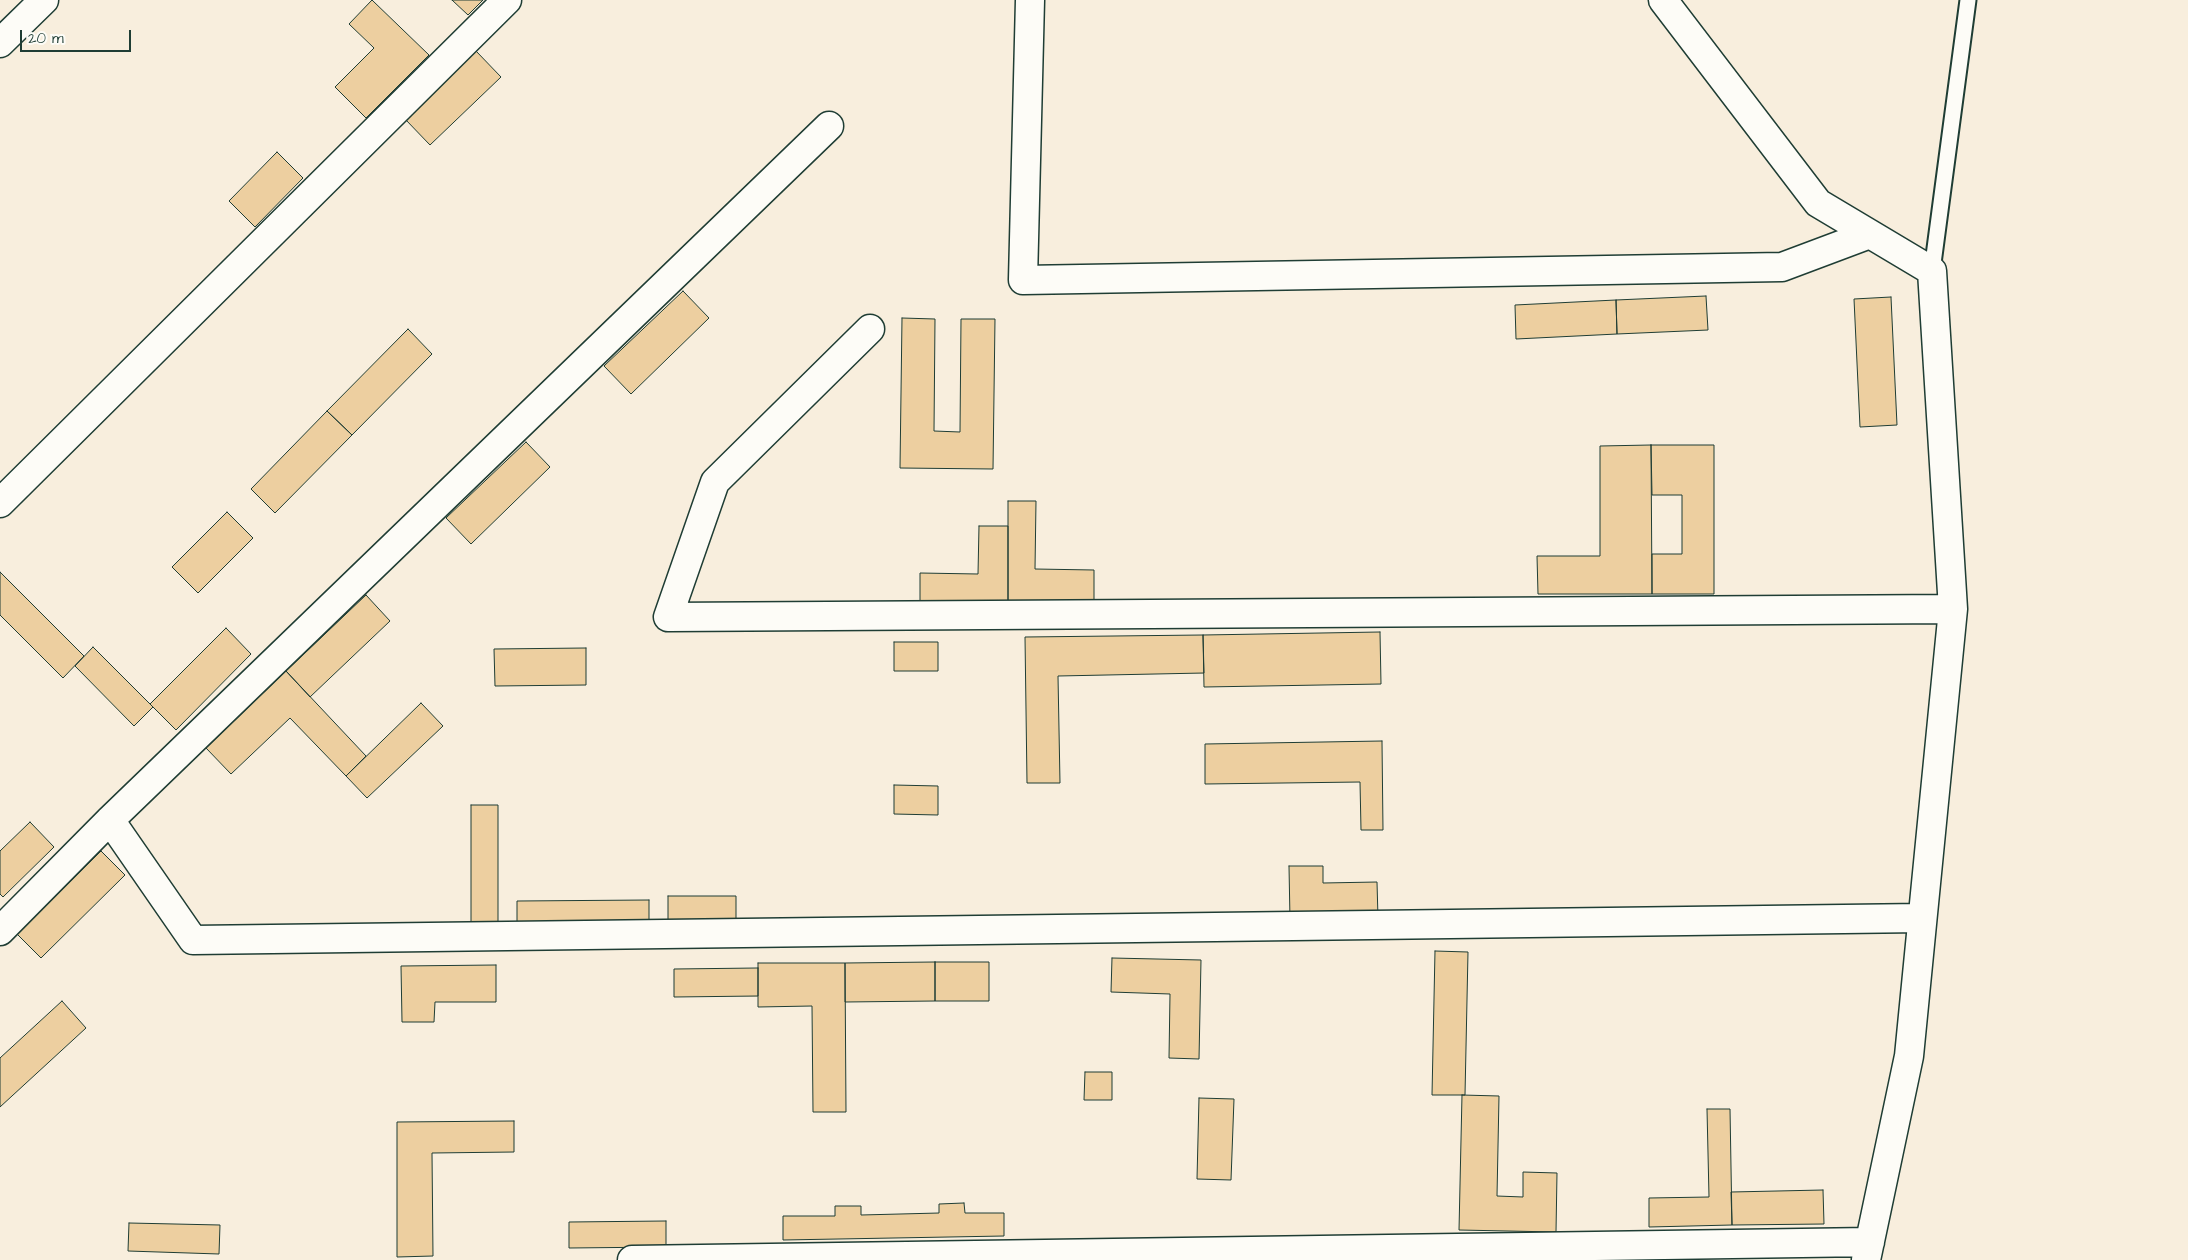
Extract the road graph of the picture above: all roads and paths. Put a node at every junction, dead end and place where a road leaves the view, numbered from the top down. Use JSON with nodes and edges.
{"nodes":[{"id":1,"x":44,"y":0,"type":"edge"},
{"id":2,"x":507,"y":0,"type":"edge"},
{"id":3,"x":1030,"y":0,"type":"edge"},
{"id":4,"x":1664,"y":0,"type":"edge"},
{"id":5,"x":1968,"y":0,"type":"edge"},
{"id":6,"x":0,"y":43,"type":"edge"},
{"id":7,"x":829,"y":126,"type":"dead end"},
{"id":8,"x":1870,"y":234,"type":"junction"},
{"id":9,"x":1932,"y":272,"type":"junction"},
{"id":10,"x":870,"y":329,"type":"dead end"},
{"id":11,"x":0,"y":503,"type":"edge"},
{"id":12,"x":1953,"y":609,"type":"junction"},
{"id":13,"x":110,"y":820,"type":"junction"},
{"id":14,"x":1922,"y":918,"type":"junction"},
{"id":15,"x":0,"y":931,"type":"edge"},
{"id":16,"x":1868,"y":1251,"type":"edge"},
{"id":17,"x":632,"y":1260,"type":"edge"}],
"edges":[{"from":1,"to":6,"type":"street"},
{"from":2,"to":11,"type":"street"},
{"from":3,"to":8,"type":"street"},
{"from":4,"to":8,"type":"street"},
{"from":5,"to":9,"type":"lane"},
{"from":7,"to":13,"type":"street"},
{"from":8,"to":9,"type":"street"},
{"from":9,"to":12,"type":"street"},
{"from":10,"to":12,"type":"street"},
{"from":12,"to":14,"type":"street"},
{"from":13,"to":14,"type":"street"},
{"from":13,"to":15,"type":"street"},
{"from":14,"to":16,"type":"street"},
{"from":16,"to":17,"type":"street"}]}
